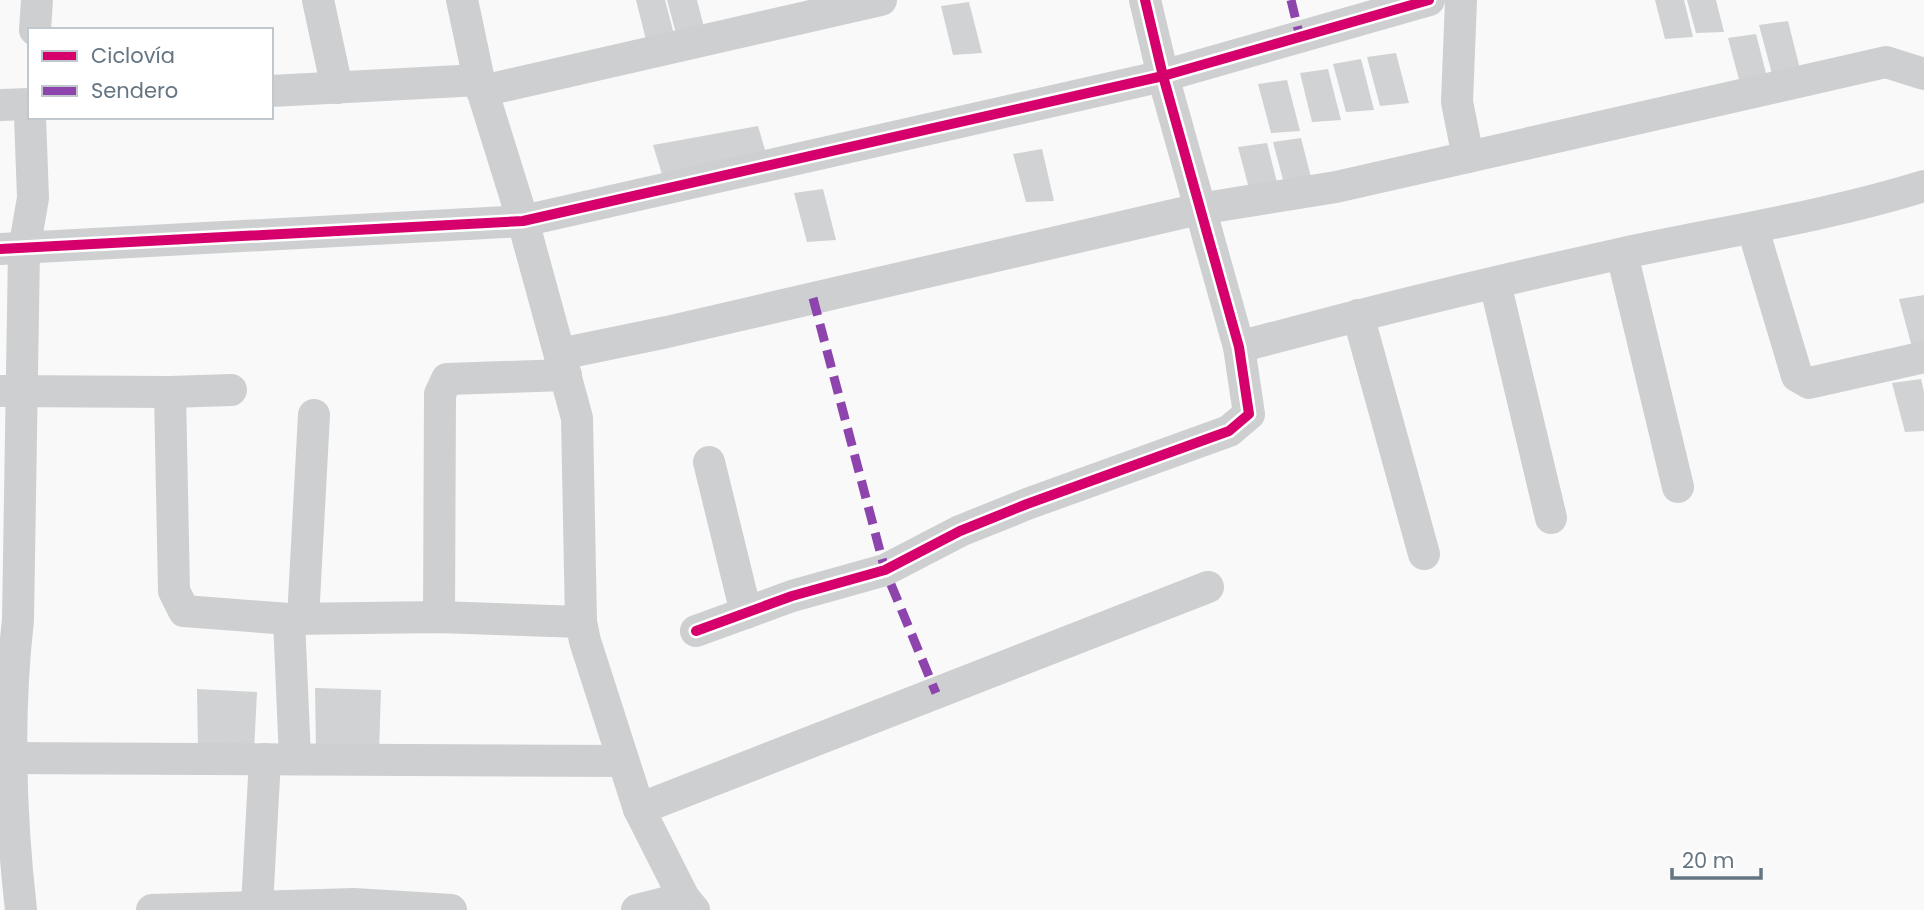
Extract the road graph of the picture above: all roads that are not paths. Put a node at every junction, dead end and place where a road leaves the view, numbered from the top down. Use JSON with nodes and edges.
{"nodes":[{"id":1,"x":37,"y":0,"type":"edge"},
{"id":2,"x":318,"y":0,"type":"edge"},
{"id":3,"x":462,"y":0,"type":"edge"},
{"id":4,"x":1145,"y":0,"type":"edge"},
{"id":5,"x":1429,"y":0,"type":"edge"},
{"id":6,"x":1461,"y":0,"type":"edge"},
{"id":7,"x":865,"y":2,"type":"edge"},
{"id":8,"x":35,"y":28,"type":"edge"},
{"id":9,"x":1924,"y":74,"type":"edge"},
{"id":10,"x":1163,"y":76,"type":"junction"},
{"id":11,"x":481,"y":85,"type":"junction"},
{"id":12,"x":337,"y":88,"type":"junction"},
{"id":13,"x":273,"y":91,"type":"edge"},
{"id":14,"x":28,"y":104,"type":"edge"},
{"id":15,"x":0,"y":105,"type":"edge"},
{"id":16,"x":30,"y":119,"type":"edge"},
{"id":17,"x":1468,"y":157,"type":"junction"},
{"id":18,"x":1924,"y":186,"type":"edge"},
{"id":19,"x":1199,"y":209,"type":"junction"},
{"id":20,"x":523,"y":221,"type":"junction"},
{"id":21,"x":1753,"y":229,"type":"junction"},
{"id":22,"x":12,"y":249,"type":"edge"},
{"id":23,"x":1622,"y":254,"type":"junction"},
{"id":24,"x":1495,"y":283,"type":"junction"},
{"id":25,"x":1358,"y":315,"type":"junction"},
{"id":26,"x":1239,"y":347,"type":"junction"},
{"id":27,"x":1924,"y":357,"type":"edge"},
{"id":28,"x":563,"y":364,"type":"junction"},
{"id":29,"x":10,"y":390,"type":"edge"},
{"id":30,"x":231,"y":390,"type":"dead end"},
{"id":31,"x":170,"y":392,"type":"junction"},
{"id":32,"x":314,"y":415,"type":"dead end"},
{"id":33,"x":709,"y":462,"type":"dead end"},
{"id":34,"x":1678,"y":487,"type":"dead end"},
{"id":35,"x":1551,"y":518,"type":"dead end"},
{"id":36,"x":1424,"y":554,"type":"dead end"},
{"id":37,"x":1208,"y":586,"type":"dead end"},
{"id":38,"x":746,"y":613,"type":"junction"},
{"id":39,"x":439,"y":617,"type":"junction"},
{"id":40,"x":296,"y":619,"type":"junction"},
{"id":41,"x":9,"y":620,"type":"edge"},
{"id":42,"x":581,"y":622,"type":"junction"},
{"id":43,"x":696,"y":631,"type":"dead end"},
{"id":44,"x":5,"y":758,"type":"edge"},
{"id":45,"x":280,"y":759,"type":"junction"},
{"id":46,"x":624,"y":761,"type":"junction"},
{"id":47,"x":639,"y":809,"type":"junction"},
{"id":48,"x":689,"y":904,"type":"edge"},
{"id":49,"x":256,"y":908,"type":"edge"},
{"id":50,"x":21,"y":910,"type":"edge"},
{"id":51,"x":152,"y":910,"type":"edge"},
{"id":52,"x":451,"y":910,"type":"edge"},
{"id":53,"x":637,"y":910,"type":"edge"}],
"edges":[{"from":1,"to":8,"type":"street"},
{"from":2,"to":12,"type":"street"},
{"from":3,"to":11,"type":"street"},
{"from":4,"to":10,"type":"street"},
{"from":5,"to":10,"type":"street"},
{"from":6,"to":17,"type":"street"},
{"from":7,"to":11,"type":"street"},
{"from":9,"to":17,"type":"street"},
{"from":10,"to":19,"type":"street"},
{"from":10,"to":20,"type":"street"},
{"from":11,"to":12,"type":"street"},
{"from":11,"to":20,"type":"street"},
{"from":12,"to":13,"type":"street"},
{"from":14,"to":15,"type":"street"},
{"from":16,"to":22,"type":"street"},
{"from":17,"to":19,"type":"street"},
{"from":18,"to":21,"type":"street"},
{"from":19,"to":26,"type":"street"},
{"from":19,"to":28,"type":"street"},
{"from":20,"to":22,"type":"street"},
{"from":20,"to":28,"type":"street"},
{"from":21,"to":23,"type":"street"},
{"from":21,"to":27,"type":"street"},
{"from":22,"to":29,"type":"street"},
{"from":23,"to":24,"type":"street"},
{"from":23,"to":34,"type":"street"},
{"from":24,"to":25,"type":"street"},
{"from":24,"to":35,"type":"street"},
{"from":25,"to":26,"type":"street"},
{"from":25,"to":36,"type":"street"},
{"from":26,"to":38,"type":"street"},
{"from":28,"to":39,"type":"street"},
{"from":28,"to":42,"type":"street"},
{"from":29,"to":31,"type":"street"},
{"from":29,"to":41,"type":"street"},
{"from":30,"to":31,"type":"street"},
{"from":31,"to":40,"type":"street"},
{"from":32,"to":40,"type":"street"},
{"from":33,"to":38,"type":"street"},
{"from":37,"to":47,"type":"street"},
{"from":38,"to":43,"type":"street"},
{"from":39,"to":40,"type":"street"},
{"from":39,"to":42,"type":"street"},
{"from":40,"to":45,"type":"street"},
{"from":41,"to":44,"type":"street"},
{"from":42,"to":46,"type":"street"},
{"from":44,"to":45,"type":"street"},
{"from":44,"to":50,"type":"street"},
{"from":45,"to":46,"type":"street"},
{"from":45,"to":49,"type":"street"},
{"from":46,"to":47,"type":"street"},
{"from":47,"to":48,"type":"street"},
{"from":48,"to":53,"type":"street"},
{"from":49,"to":51,"type":"street"},
{"from":49,"to":52,"type":"street"}]}
